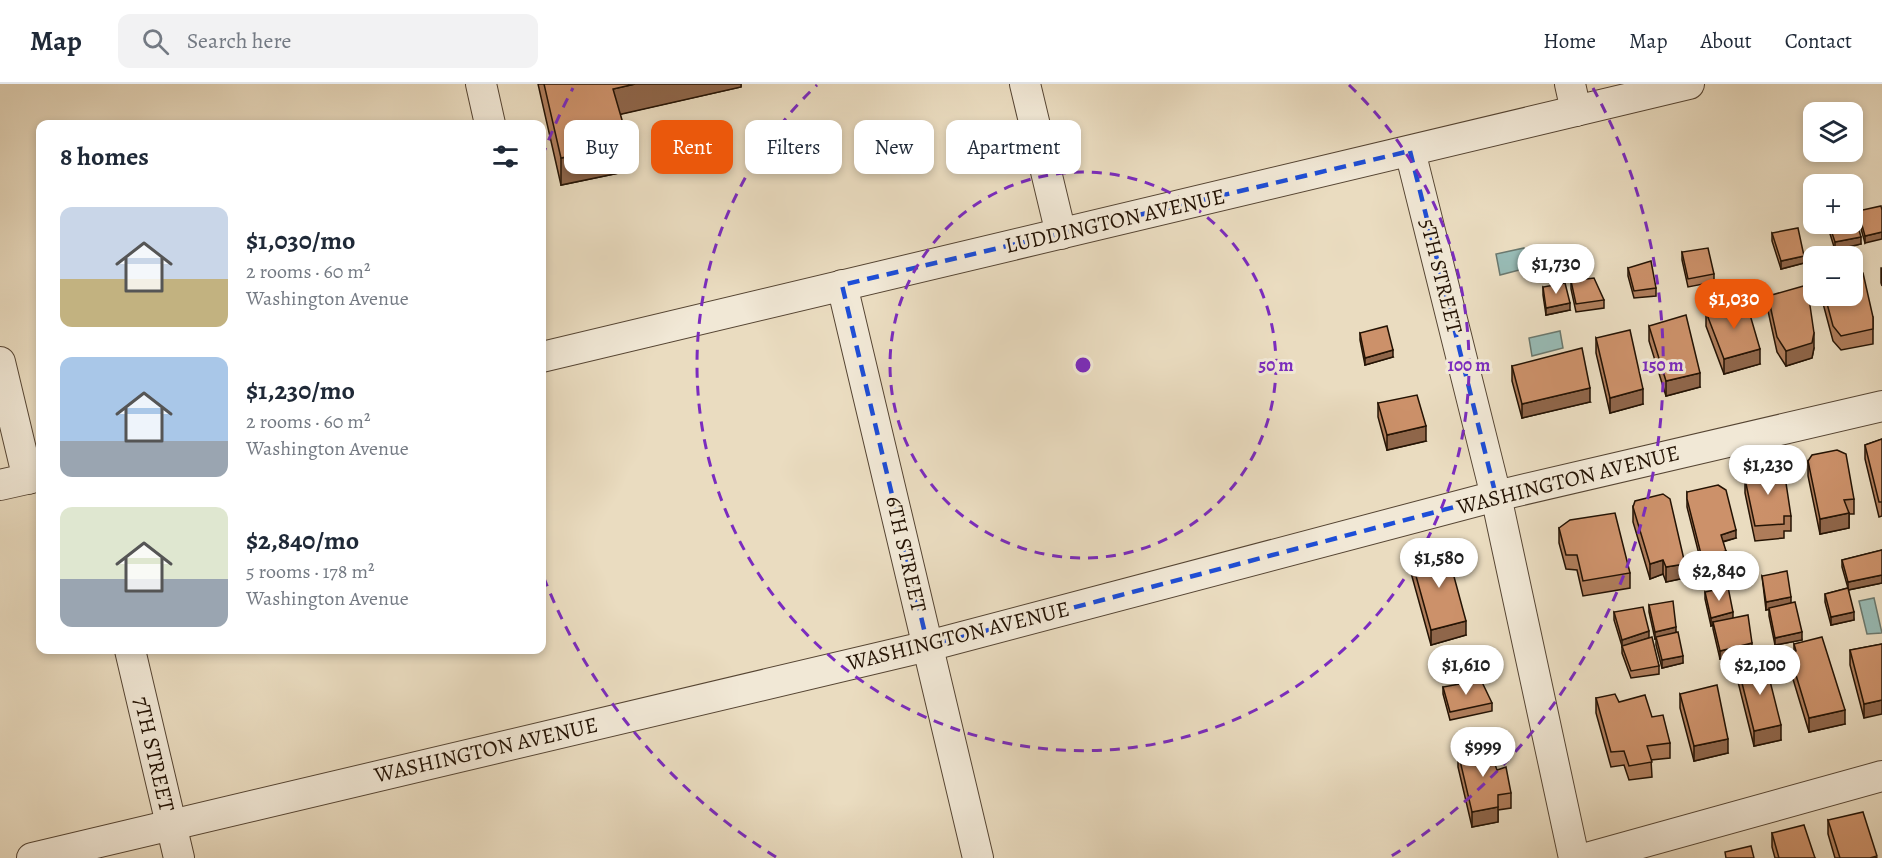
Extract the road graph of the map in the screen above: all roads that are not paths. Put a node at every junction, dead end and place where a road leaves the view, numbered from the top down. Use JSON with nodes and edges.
{"nodes":[{"id":1,"x":481,"y":84,"type":"edge"},
{"id":2,"x":1025,"y":84,"type":"edge"},
{"id":3,"x":1689,"y":84,"type":"edge"},
{"id":4,"x":1573,"y":98,"type":"edge"},
{"id":5,"x":489,"y":120,"type":"edge"},
{"id":6,"x":1410,"y":151,"type":"junction"},
{"id":7,"x":1061,"y":234,"type":"junction"},
{"id":8,"x":842,"y":285,"type":"junction"},
{"id":9,"x":546,"y":352,"type":"edge"},
{"id":10,"x":0,"y":362,"type":"edge"},
{"id":11,"x":1882,"y":406,"type":"edge"},
{"id":12,"x":23,"y":480,"type":"edge"},
{"id":13,"x":1496,"y":496,"type":"junction"},
{"id":14,"x":928,"y":646,"type":"junction"},
{"id":15,"x":131,"y":654,"type":"edge"},
{"id":16,"x":1882,"y":776,"type":"edge"},
{"id":17,"x":171,"y":825,"type":"junction"},
{"id":18,"x":32,"y":858,"type":"edge"},
{"id":19,"x":179,"y":858,"type":"edge"},
{"id":20,"x":978,"y":858,"type":"edge"},
{"id":21,"x":1574,"y":858,"type":"edge"},
{"id":22,"x":1587,"y":858,"type":"edge"}],
"edges":[{"from":1,"to":5,"type":"street"},
{"from":2,"to":7,"type":"street"},
{"from":3,"to":4,"type":"street","name":"LUDDINGTON AVENUE"},
{"from":4,"to":6,"type":"street","name":"LUDDINGTON AVENUE"},
{"from":6,"to":7,"type":"street","name":"LUDDINGTON AVENUE"},
{"from":6,"to":13,"type":"street","name":"5TH STREET"},
{"from":7,"to":8,"type":"street","name":"LUDDINGTON AVENUE"},
{"from":8,"to":9,"type":"street","name":"LUDDINGTON AVENUE"},
{"from":8,"to":14,"type":"street","name":"6TH STREET"},
{"from":10,"to":12,"type":"street"},
{"from":11,"to":13,"type":"street","name":"WASHINGTON AVENUE"},
{"from":13,"to":14,"type":"street","name":"WASHINGTON AVENUE"},
{"from":13,"to":21,"type":"street","name":"5TH STREET"},
{"from":14,"to":17,"type":"street","name":"WASHINGTON AVENUE"},
{"from":14,"to":20,"type":"street","name":"6TH STREET"},
{"from":15,"to":17,"type":"street","name":"7TH STREET"},
{"from":16,"to":22,"type":"street"},
{"from":17,"to":18,"type":"street","name":"WASHINGTON AVENUE"},
{"from":17,"to":19,"type":"street","name":"7TH STREET"}]}
